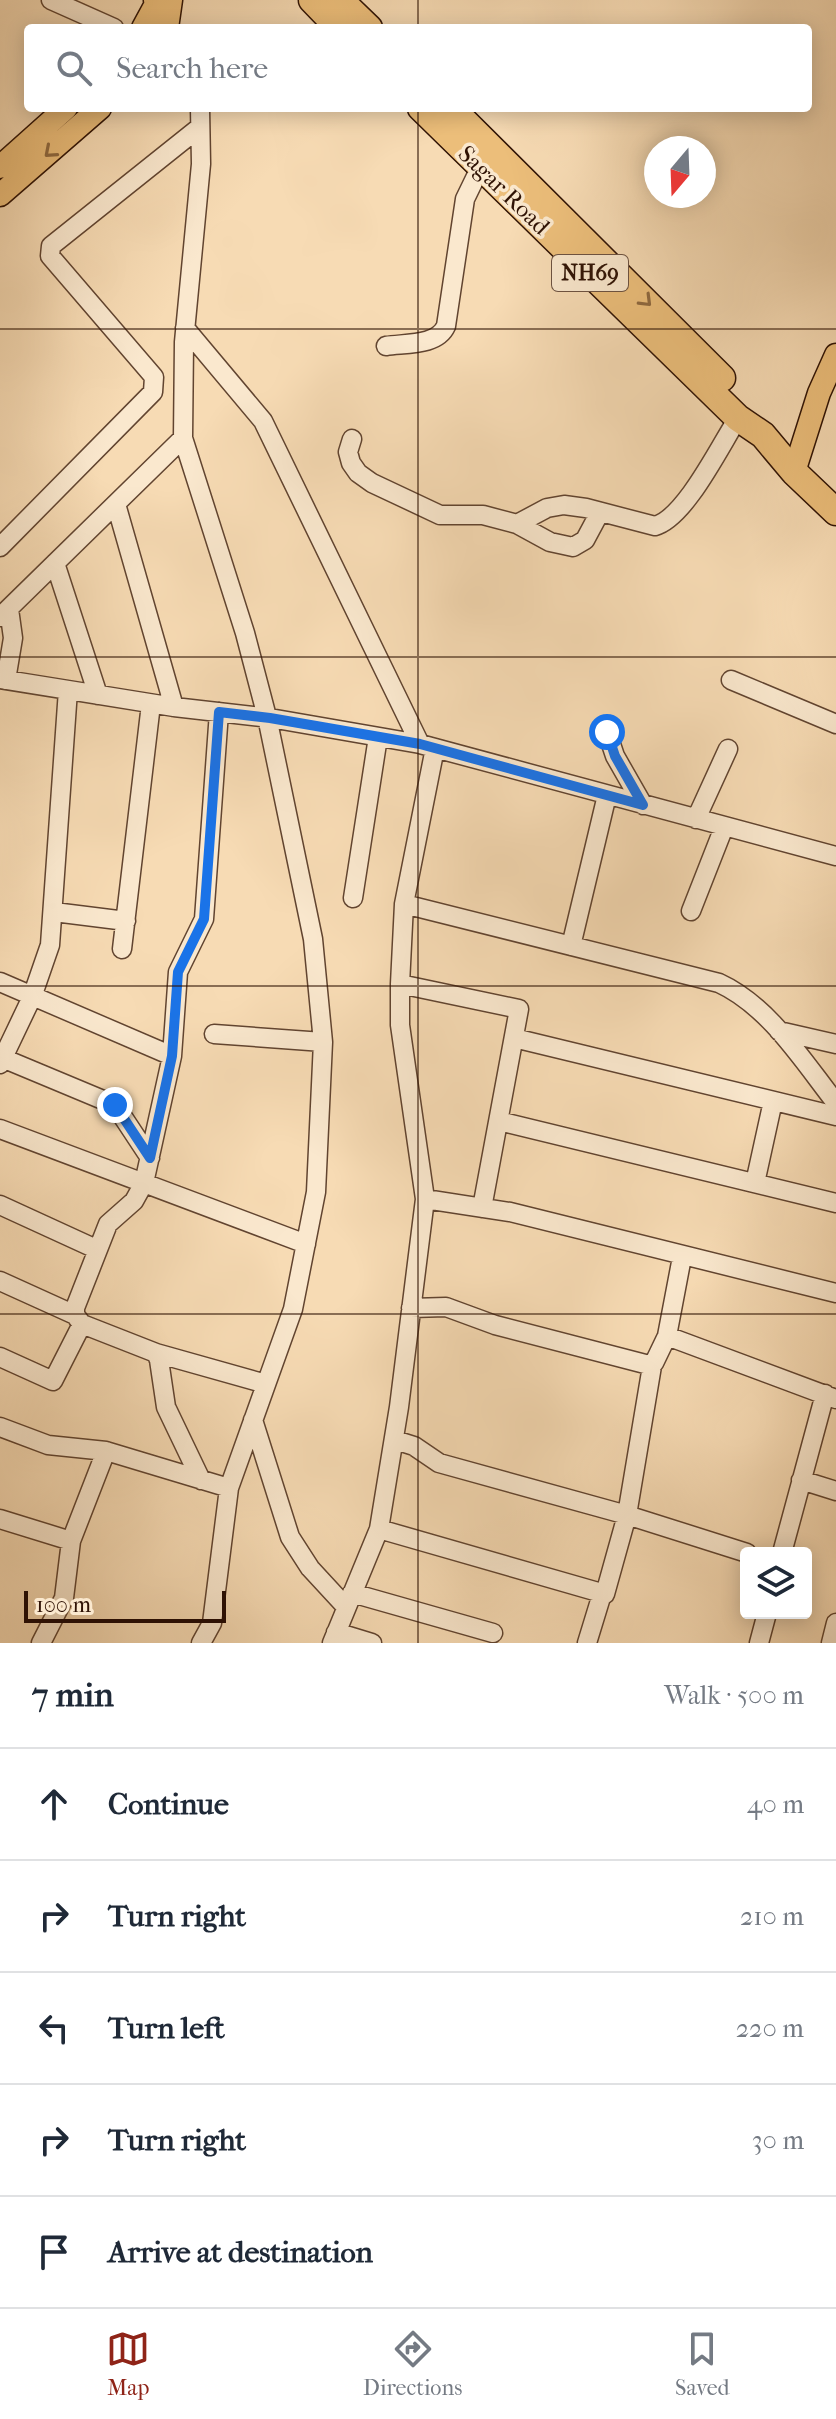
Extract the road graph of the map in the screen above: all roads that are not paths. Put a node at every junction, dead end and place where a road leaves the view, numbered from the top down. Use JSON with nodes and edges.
{"nodes":[{"id":1,"x":51,"y":0,"type":"edge"},
{"id":2,"x":312,"y":0,"type":"edge"},
{"id":3,"x":340,"y":0,"type":"edge"},
{"id":4,"x":105,"y":24,"type":"edge"},
{"id":5,"x":335,"y":24,"type":"edge"},
{"id":6,"x":365,"y":24,"type":"edge"},
{"id":7,"x":62,"y":112,"type":"edge"},
{"id":8,"x":95,"y":112,"type":"edge"},
{"id":9,"x":200,"y":112,"type":"edge"},
{"id":10,"x":425,"y":112,"type":"edge"},
{"id":11,"x":455,"y":112,"type":"edge"},
{"id":12,"x":200,"y":127,"type":"junction"},
{"id":13,"x":481,"y":166,"type":"junction"},
{"id":14,"x":0,"y":167,"type":"edge"},
{"id":15,"x":0,"y":195,"type":"edge"},
{"id":16,"x":185,"y":328,"type":"junction"},
{"id":17,"x":386,"y":346,"type":"dead end"},
{"id":18,"x":836,"y":355,"type":"edge"},
{"id":19,"x":738,"y":418,"type":"junction"},
{"id":20,"x":763,"y":435,"type":"junction"},
{"id":21,"x":183,"y":438,"type":"junction"},
{"id":22,"x":352,"y":439,"type":"dead end"},
{"id":23,"x":794,"y":472,"type":"junction"},
{"id":24,"x":116,"y":504,"type":"junction"},
{"id":25,"x":600,"y":512,"type":"junction"},
{"id":26,"x":836,"y":512,"type":"edge"},
{"id":27,"x":517,"y":524,"type":"junction"},
{"id":28,"x":0,"y":547,"type":"edge"},
{"id":29,"x":55,"y":563,"type":"junction"},
{"id":30,"x":4,"y":613,"type":"edge"},
{"id":31,"x":3,"y":679,"type":"edge"},
{"id":32,"x":731,"y":680,"type":"dead end"},
{"id":33,"x":68,"y":690,"type":"junction"},
{"id":34,"x":98,"y":695,"type":"junction"},
{"id":35,"x":151,"y":704,"type":"junction"},
{"id":36,"x":174,"y":707,"type":"junction"},
{"id":37,"x":219,"y":712,"type":"junction"},
{"id":38,"x":267,"y":717,"type":"junction"},
{"id":39,"x":836,"y":724,"type":"edge"},
{"id":40,"x":607,"y":732,"type":"dead end"},
{"id":41,"x":378,"y":737,"type":"junction"},
{"id":42,"x":427,"y":746,"type":"junction"},
{"id":43,"x":728,"y":749,"type":"dead end"},
{"id":44,"x":607,"y":795,"type":"junction"},
{"id":45,"x":643,"y":805,"type":"junction"},
{"id":46,"x":696,"y":819,"type":"junction"},
{"id":47,"x":724,"y":827,"type":"junction"},
{"id":48,"x":836,"y":856,"type":"edge"},
{"id":49,"x":353,"y":898,"type":"dead end"},
{"id":50,"x":404,"y":904,"type":"junction"},
{"id":51,"x":691,"y":911,"type":"dead end"},
{"id":52,"x":54,"y":912,"type":"junction"},
{"id":53,"x":126,"y":921,"type":"junction"},
{"id":54,"x":571,"y":946,"type":"junction"},
{"id":55,"x":122,"y":949,"type":"dead end"},
{"id":56,"x":0,"y":982,"type":"edge"},
{"id":57,"x":400,"y":984,"type":"junction"},
{"id":58,"x":32,"y":997,"type":"junction"},
{"id":59,"x":779,"y":1031,"type":"junction"},
{"id":60,"x":214,"y":1034,"type":"dead end"},
{"id":61,"x":514,"y":1038,"type":"junction"},
{"id":62,"x":323,"y":1042,"type":"junction"},
{"id":63,"x":836,"y":1044,"type":"edge"},
{"id":64,"x":172,"y":1056,"type":"junction"},
{"id":65,"x":1,"y":1060,"type":"edge"},
{"id":66,"x":773,"y":1101,"type":"junction"},
{"id":67,"x":836,"y":1103,"type":"edge"},
{"id":68,"x":836,"y":1116,"type":"edge"},
{"id":69,"x":499,"y":1121,"type":"junction"},
{"id":70,"x":0,"y":1129,"type":"edge"},
{"id":71,"x":150,"y":1158,"type":"junction"},
{"id":72,"x":144,"y":1183,"type":"junction"},
{"id":73,"x":755,"y":1183,"type":"junction"},
{"id":74,"x":425,"y":1199,"type":"junction"},
{"id":75,"x":836,"y":1203,"type":"edge"},
{"id":76,"x":0,"y":1205,"type":"edge"},
{"id":77,"x":482,"y":1208,"type":"junction"},
{"id":78,"x":306,"y":1244,"type":"junction"},
{"id":79,"x":96,"y":1249,"type":"junction"},
{"id":80,"x":682,"y":1257,"type":"junction"},
{"id":81,"x":0,"y":1281,"type":"edge"},
{"id":82,"x":836,"y":1293,"type":"edge"},
{"id":83,"x":411,"y":1308,"type":"junction"},
{"id":84,"x":79,"y":1319,"type":"junction"},
{"id":85,"x":667,"y":1336,"type":"junction"},
{"id":86,"x":156,"y":1353,"type":"junction"},
{"id":87,"x":0,"y":1357,"type":"edge"},
{"id":88,"x":652,"y":1366,"type":"junction"},
{"id":89,"x":266,"y":1384,"type":"junction"},
{"id":90,"x":830,"y":1396,"type":"edge"},
{"id":91,"x":253,"y":1420,"type":"junction"},
{"id":92,"x":0,"y":1427,"type":"edge"},
{"id":93,"x":395,"y":1440,"type":"junction"},
{"id":94,"x":106,"y":1451,"type":"junction"},
{"id":95,"x":201,"y":1480,"type":"junction"},
{"id":96,"x":801,"y":1480,"type":"junction"},
{"id":97,"x":229,"y":1488,"type":"junction"},
{"id":98,"x":836,"y":1491,"type":"edge"},
{"id":99,"x":627,"y":1515,"type":"junction"},
{"id":100,"x":0,"y":1519,"type":"edge"},
{"id":101,"x":379,"y":1529,"type":"junction"},
{"id":102,"x":71,"y":1541,"type":"junction"},
{"id":103,"x":784,"y":1547,"type":"edge"},
{"id":104,"x":740,"y":1551,"type":"edge"},
{"id":105,"x":602,"y":1594,"type":"junction"},
{"id":106,"x":349,"y":1600,"type":"junction"},
{"id":107,"x":765,"y":1619,"type":"edge"},
{"id":108,"x":836,"y":1623,"type":"edge"},
{"id":109,"x":493,"y":1633,"type":"dead end"},
{"id":110,"x":334,"y":1638,"type":"edge"},
{"id":111,"x":41,"y":1643,"type":"edge"},
{"id":112,"x":201,"y":1643,"type":"edge"},
{"id":113,"x":372,"y":1643,"type":"edge"},
{"id":114,"x":587,"y":1643,"type":"edge"},
{"id":115,"x":759,"y":1643,"type":"edge"},
{"id":116,"x":831,"y":1643,"type":"edge"}],
"edges":[{"from":1,"to":4,"type":"street"},
{"from":2,"to":5,"type":"highway"},
{"from":3,"to":6,"type":"highway"},
{"from":7,"to":14,"type":"main road"},
{"from":8,"to":15,"type":"main road","one_way":true},
{"from":9,"to":12,"type":"street"},
{"from":10,"to":13,"type":"highway","name":"Sagar Road","number":"NH69"},
{"from":11,"to":20,"type":"highway","name":"Sagar Road","number":"NH69","one_way":true},
{"from":12,"to":16,"type":"street"},
{"from":12,"to":28,"type":"street"},
{"from":13,"to":17,"type":"street"},
{"from":13,"to":19,"type":"highway","name":"Sagar Road","number":"NH69"},
{"from":16,"to":21,"type":"street"},
{"from":16,"to":42,"type":"street"},
{"from":18,"to":23,"type":"main road"},
{"from":19,"to":20,"type":"highway","name":"Sagar Road","number":"NH69"},
{"from":19,"to":25,"type":"street"},
{"from":20,"to":23,"type":"highway","name":"Sagar Road","number":"NH69"},
{"from":21,"to":24,"type":"street"},
{"from":21,"to":38,"type":"street"},
{"from":22,"to":27,"type":"street"},
{"from":23,"to":26,"type":"highway","name":"Sagar Road","number":"NH69"},
{"from":24,"to":29,"type":"street"},
{"from":24,"to":36,"type":"street"},
{"from":25,"to":27,"type":"street"},
{"from":25,"to":27,"type":"street"},
{"from":29,"to":30,"type":"street"},
{"from":29,"to":34,"type":"street"},
{"from":30,"to":31,"type":"street"},
{"from":31,"to":33,"type":"street"},
{"from":32,"to":39,"type":"street"},
{"from":33,"to":34,"type":"street"},
{"from":33,"to":52,"type":"street"},
{"from":34,"to":35,"type":"street"},
{"from":35,"to":36,"type":"street"},
{"from":35,"to":53,"type":"street"},
{"from":36,"to":37,"type":"street"},
{"from":37,"to":38,"type":"street"},
{"from":37,"to":64,"type":"street"},
{"from":38,"to":41,"type":"street"},
{"from":38,"to":62,"type":"street"},
{"from":40,"to":45,"type":"street"},
{"from":41,"to":42,"type":"street"},
{"from":41,"to":49,"type":"street"},
{"from":42,"to":44,"type":"street"},
{"from":42,"to":50,"type":"street"},
{"from":43,"to":46,"type":"street"},
{"from":44,"to":45,"type":"street"},
{"from":44,"to":54,"type":"street"},
{"from":45,"to":46,"type":"street"},
{"from":46,"to":47,"type":"street"},
{"from":47,"to":48,"type":"street"},
{"from":47,"to":51,"type":"street"},
{"from":50,"to":54,"type":"street"},
{"from":50,"to":57,"type":"street"},
{"from":52,"to":53,"type":"street"},
{"from":52,"to":58,"type":"street"},
{"from":53,"to":55,"type":"street"},
{"from":54,"to":59,"type":"street"},
{"from":56,"to":58,"type":"street"},
{"from":57,"to":61,"type":"street"},
{"from":57,"to":74,"type":"street"},
{"from":58,"to":64,"type":"street"},
{"from":58,"to":65,"type":"street"},
{"from":59,"to":63,"type":"street"},
{"from":59,"to":67,"type":"street"},
{"from":60,"to":62,"type":"street"},
{"from":61,"to":66,"type":"street"},
{"from":61,"to":69,"type":"street"},
{"from":62,"to":78,"type":"street"},
{"from":64,"to":71,"type":"street"},
{"from":65,"to":71,"type":"street"},
{"from":66,"to":68,"type":"street"},
{"from":66,"to":73,"type":"street"},
{"from":69,"to":73,"type":"street"},
{"from":69,"to":77,"type":"street"},
{"from":70,"to":72,"type":"street"},
{"from":71,"to":72,"type":"street"},
{"from":72,"to":78,"type":"street"},
{"from":72,"to":79,"type":"street"},
{"from":73,"to":75,"type":"street"},
{"from":74,"to":77,"type":"street"},
{"from":74,"to":83,"type":"street"},
{"from":76,"to":79,"type":"street"},
{"from":77,"to":80,"type":"street"},
{"from":78,"to":89,"type":"street"},
{"from":79,"to":84,"type":"street"},
{"from":80,"to":82,"type":"street"},
{"from":80,"to":85,"type":"street"},
{"from":81,"to":84,"type":"street"},
{"from":83,"to":88,"type":"street"},
{"from":83,"to":93,"type":"street"},
{"from":84,"to":86,"type":"street"},
{"from":84,"to":87,"type":"street"},
{"from":85,"to":88,"type":"street"},
{"from":85,"to":90,"type":"street"},
{"from":86,"to":89,"type":"street"},
{"from":86,"to":95,"type":"street"},
{"from":88,"to":99,"type":"street"},
{"from":89,"to":91,"type":"street"},
{"from":90,"to":96,"type":"street"},
{"from":91,"to":97,"type":"street"},
{"from":91,"to":106,"type":"street"},
{"from":92,"to":94,"type":"street"},
{"from":93,"to":99,"type":"street"},
{"from":93,"to":101,"type":"street"},
{"from":94,"to":95,"type":"street"},
{"from":94,"to":102,"type":"street"},
{"from":95,"to":97,"type":"street"},
{"from":96,"to":98,"type":"street"},
{"from":96,"to":103,"type":"street"},
{"from":97,"to":112,"type":"street"},
{"from":99,"to":104,"type":"street"},
{"from":99,"to":105,"type":"street"},
{"from":100,"to":102,"type":"street"},
{"from":101,"to":105,"type":"street"},
{"from":101,"to":106,"type":"street"},
{"from":102,"to":111,"type":"street"},
{"from":105,"to":114,"type":"street"},
{"from":106,"to":109,"type":"street"},
{"from":106,"to":110,"type":"street"},
{"from":107,"to":115,"type":"street"},
{"from":108,"to":116,"type":"street"},
{"from":110,"to":113,"type":"street"}]}
